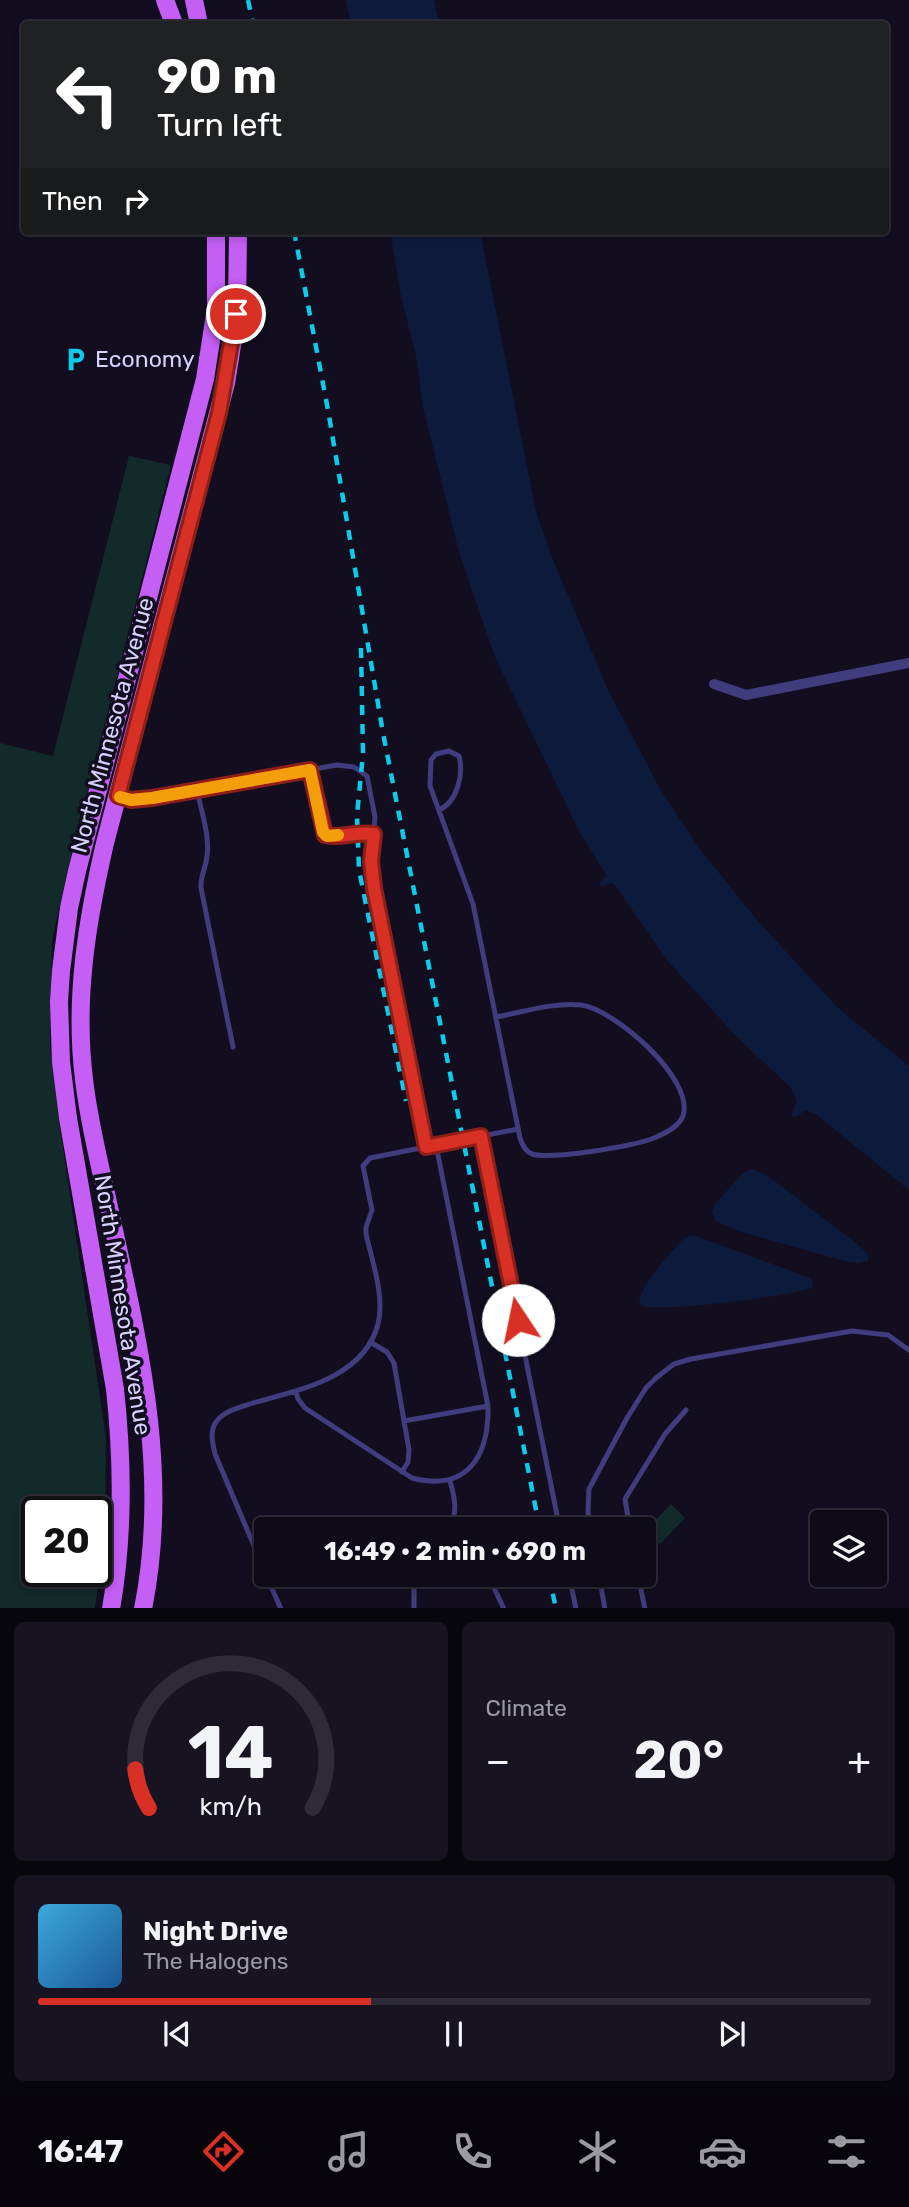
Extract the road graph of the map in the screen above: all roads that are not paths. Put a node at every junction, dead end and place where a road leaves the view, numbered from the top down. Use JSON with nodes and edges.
{"nodes":[{"id":1,"x":164,"y":0,"type":"edge"},
{"id":2,"x":172,"y":0,"type":"edge"},
{"id":3,"x":194,"y":0,"type":"edge"},
{"id":4,"x":174,"y":21,"type":"edge"},
{"id":5,"x":176,"y":21,"type":"edge"},
{"id":6,"x":198,"y":21,"type":"edge"},
{"id":7,"x":216,"y":235,"type":"edge"},
{"id":8,"x":238,"y":235,"type":"edge"},
{"id":9,"x":909,"y":663,"type":"edge"},
{"id":10,"x":714,"y":684,"type":"dead end"},
{"id":11,"x":310,"y":770,"type":"junction"},
{"id":12,"x":197,"y":790,"type":"junction"},
{"id":13,"x":118,"y":796,"type":"junction"},
{"id":14,"x":439,"y":810,"type":"junction"},
{"id":15,"x":374,"y":834,"type":"junction"},
{"id":16,"x":496,"y":1017,"type":"junction"},
{"id":17,"x":233,"y":1047,"type":"dead end"},
{"id":18,"x":518,"y":1129,"type":"junction"},
{"id":19,"x":481,"y":1136,"type":"junction"},
{"id":20,"x":436,"y":1145,"type":"junction"},
{"id":21,"x":426,"y":1147,"type":"junction"},
{"id":22,"x":370,"y":1342,"type":"junction"},
{"id":23,"x":909,"y":1350,"type":"edge"},
{"id":24,"x":296,"y":1391,"type":"junction"},
{"id":25,"x":488,"y":1406,"type":"junction"},
{"id":26,"x":686,"y":1409,"type":"dead end"},
{"id":27,"x":404,"y":1421,"type":"junction"},
{"id":28,"x":402,"y":1472,"type":"junction"},
{"id":29,"x":450,"y":1481,"type":"junction"},
{"id":30,"x":454,"y":1517,"type":"edge"},
{"id":31,"x":557,"y":1517,"type":"edge"},
{"id":32,"x":589,"y":1517,"type":"edge"},
{"id":33,"x":628,"y":1517,"type":"edge"},
{"id":34,"x":254,"y":1547,"type":"edge"},
{"id":35,"x":272,"y":1587,"type":"edge"},
{"id":36,"x":414,"y":1587,"type":"edge"},
{"id":37,"x":494,"y":1587,"type":"edge"},
{"id":38,"x":572,"y":1587,"type":"edge"},
{"id":39,"x":601,"y":1587,"type":"edge"},
{"id":40,"x":641,"y":1587,"type":"edge"},
{"id":41,"x":111,"y":1608,"type":"edge"},
{"id":42,"x":143,"y":1608,"type":"edge"},
{"id":43,"x":281,"y":1608,"type":"edge"},
{"id":44,"x":414,"y":1608,"type":"edge"},
{"id":45,"x":504,"y":1608,"type":"edge"},
{"id":46,"x":576,"y":1608,"type":"edge"},
{"id":47,"x":605,"y":1608,"type":"edge"},
{"id":48,"x":645,"y":1608,"type":"edge"}],
"edges":[{"from":1,"to":4,"type":"main road"},
{"from":2,"to":5,"type":"main road"},
{"from":3,"to":6,"type":"main road"},
{"from":7,"to":41,"type":"main road","name":"North Minnesota Avenue"},
{"from":8,"to":13,"type":"main road","name":"North Minnesota Avenue"},
{"from":9,"to":10,"type":"street"},
{"from":11,"to":12,"type":"lane"},
{"from":11,"to":15,"type":"lane"},
{"from":11,"to":15,"type":"lane"},
{"from":12,"to":13,"type":"lane"},
{"from":12,"to":17,"type":"lane"},
{"from":13,"to":42,"type":"main road","name":"North Minnesota Avenue"},
{"from":14,"to":14,"type":"lane"},
{"from":14,"to":16,"type":"lane"},
{"from":15,"to":21,"type":"lane"},
{"from":16,"to":18,"type":"lane"},
{"from":16,"to":18,"type":"lane"},
{"from":18,"to":19,"type":"lane"},
{"from":19,"to":20,"type":"lane"},
{"from":19,"to":31,"type":"lane"},
{"from":20,"to":21,"type":"lane"},
{"from":20,"to":25,"type":"lane"},
{"from":21,"to":22,"type":"lane"},
{"from":22,"to":24,"type":"lane"},
{"from":22,"to":27,"type":"lane"},
{"from":23,"to":32,"type":"lane"},
{"from":24,"to":28,"type":"lane"},
{"from":24,"to":34,"type":"lane"},
{"from":25,"to":27,"type":"lane"},
{"from":25,"to":29,"type":"lane"},
{"from":26,"to":33,"type":"lane"},
{"from":27,"to":28,"type":"lane"},
{"from":28,"to":29,"type":"lane"},
{"from":29,"to":30,"type":"lane"},
{"from":35,"to":43,"type":"lane"},
{"from":36,"to":44,"type":"lane"},
{"from":37,"to":45,"type":"lane"},
{"from":38,"to":46,"type":"lane"},
{"from":39,"to":47,"type":"lane"},
{"from":40,"to":48,"type":"lane"}]}
